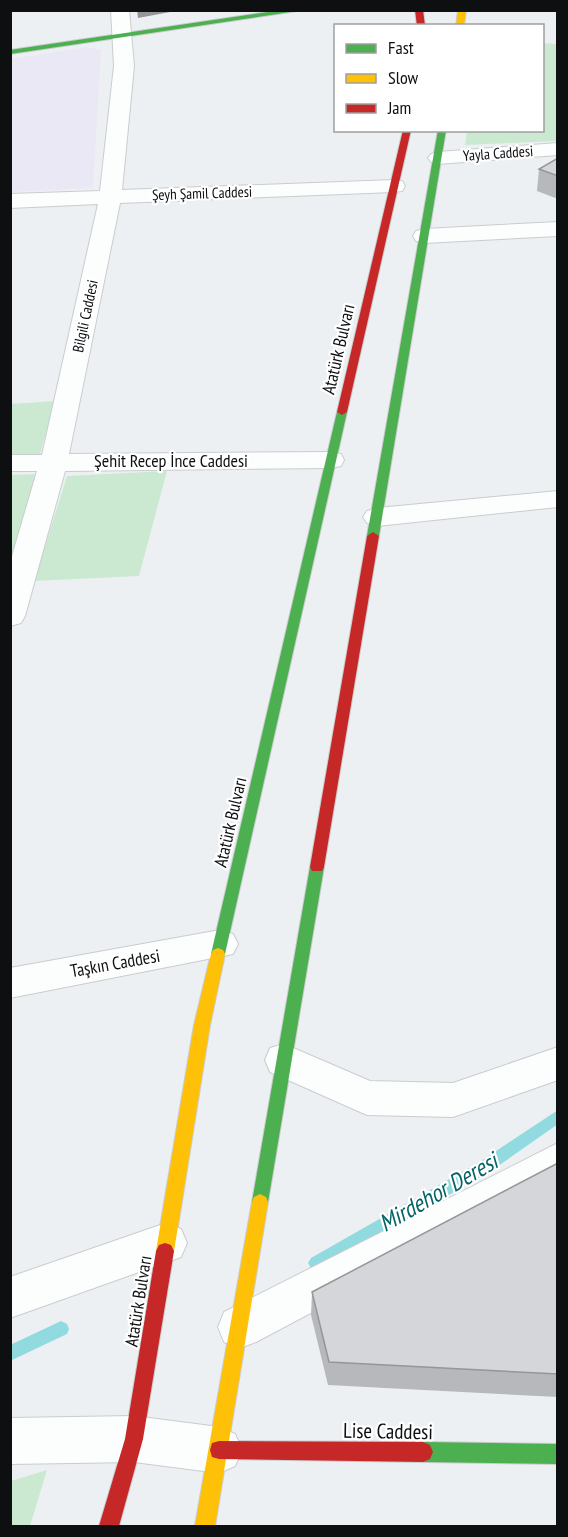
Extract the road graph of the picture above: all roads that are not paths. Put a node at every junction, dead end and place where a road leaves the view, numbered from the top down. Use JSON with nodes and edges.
{"nodes":[{"id":1,"x":223,"y":10,"type":"edge"},
{"id":2,"x":302,"y":10,"type":"edge"},
{"id":3,"x":121,"y":24,"type":"edge"},
{"id":4,"x":10,"y":42,"type":"edge"},
{"id":5,"x":10,"y":52,"type":"edge"},
{"id":6,"x":407,"y":132,"type":"edge"},
{"id":7,"x":442,"y":132,"type":"edge"},
{"id":8,"x":558,"y":149,"type":"edge"},
{"id":9,"x":438,"y":158,"type":"junction"},
{"id":10,"x":394,"y":186,"type":"junction"},
{"id":11,"x":110,"y":197,"type":"junction"},
{"id":12,"x":10,"y":201,"type":"edge"},
{"id":13,"x":558,"y":229,"type":"edge"},
{"id":14,"x":424,"y":236,"type":"junction"},
{"id":15,"x":331,"y":460,"type":"junction"},
{"id":16,"x":54,"y":461,"type":"junction"},
{"id":17,"x":10,"y":463,"type":"edge"},
{"id":18,"x":558,"y":499,"type":"edge"},
{"id":19,"x":377,"y":517,"type":"junction"},
{"id":20,"x":10,"y":616,"type":"edge"},
{"id":21,"x":220,"y":944,"type":"junction"},
{"id":22,"x":10,"y":983,"type":"edge"},
{"id":23,"x":284,"y":1060,"type":"junction"},
{"id":24,"x":558,"y":1063,"type":"edge"},
{"id":25,"x":558,"y":1161,"type":"edge"},
{"id":26,"x":166,"y":1243,"type":"junction"},
{"id":27,"x":10,"y":1298,"type":"edge"},
{"id":28,"x":240,"y":1328,"type":"junction"},
{"id":29,"x":134,"y":1439,"type":"junction"},
{"id":30,"x":10,"y":1442,"type":"edge"},
{"id":31,"x":219,"y":1450,"type":"junction"},
{"id":32,"x":558,"y":1454,"type":"edge"},
{"id":33,"x":110,"y":1527,"type":"edge"},
{"id":34,"x":205,"y":1527,"type":"edge"}],
"edges":[{"from":1,"to":3,"type":"main road"},
{"from":2,"to":3,"type":"main road"},
{"from":3,"to":4,"type":"main road"},
{"from":3,"to":5,"type":"main road"},
{"from":3,"to":11,"type":"street","name":"Bilgili Caddesi"},
{"from":6,"to":10,"type":"main road","name":"Atatürk Bulvarı"},
{"from":7,"to":9,"type":"main road"},
{"from":8,"to":9,"type":"street","name":"Yayla Caddesi"},
{"from":9,"to":14,"type":"main road"},
{"from":10,"to":11,"type":"street","name":"Şeyh Şamil Caddesi"},
{"from":10,"to":15,"type":"main road","name":"Atatürk Bulvarı"},
{"from":11,"to":12,"type":"street","name":"Şeyh Şamil Caddesi"},
{"from":11,"to":16,"type":"street","name":"Bilgili Caddesi"},
{"from":13,"to":14,"type":"street"},
{"from":14,"to":19,"type":"main road"},
{"from":15,"to":16,"type":"street","name":"Şehit Recep İnce Caddesi"},
{"from":15,"to":21,"type":"main road","name":"Atatürk Bulvarı"},
{"from":16,"to":17,"type":"street","name":"Şehit Recep İnce Caddesi"},
{"from":16,"to":20,"type":"street","name":"Bilgili Caddesi"},
{"from":18,"to":19,"type":"street"},
{"from":19,"to":23,"type":"main road"},
{"from":21,"to":22,"type":"street","name":"Taşkın Caddesi"},
{"from":21,"to":26,"type":"main road","name":"Atatürk Bulvarı"},
{"from":23,"to":24,"type":"street"},
{"from":23,"to":28,"type":"main road"},
{"from":25,"to":28,"type":"street"},
{"from":26,"to":27,"type":"street"},
{"from":26,"to":29,"type":"main road","name":"Atatürk Bulvarı"},
{"from":28,"to":31,"type":"main road"},
{"from":29,"to":30,"type":"street"},
{"from":29,"to":31,"type":"street"},
{"from":29,"to":33,"type":"main road","name":"Atatürk Bulvarı"},
{"from":31,"to":32,"type":"main road","name":"Lise Caddesi"},
{"from":31,"to":34,"type":"main road"}]}
